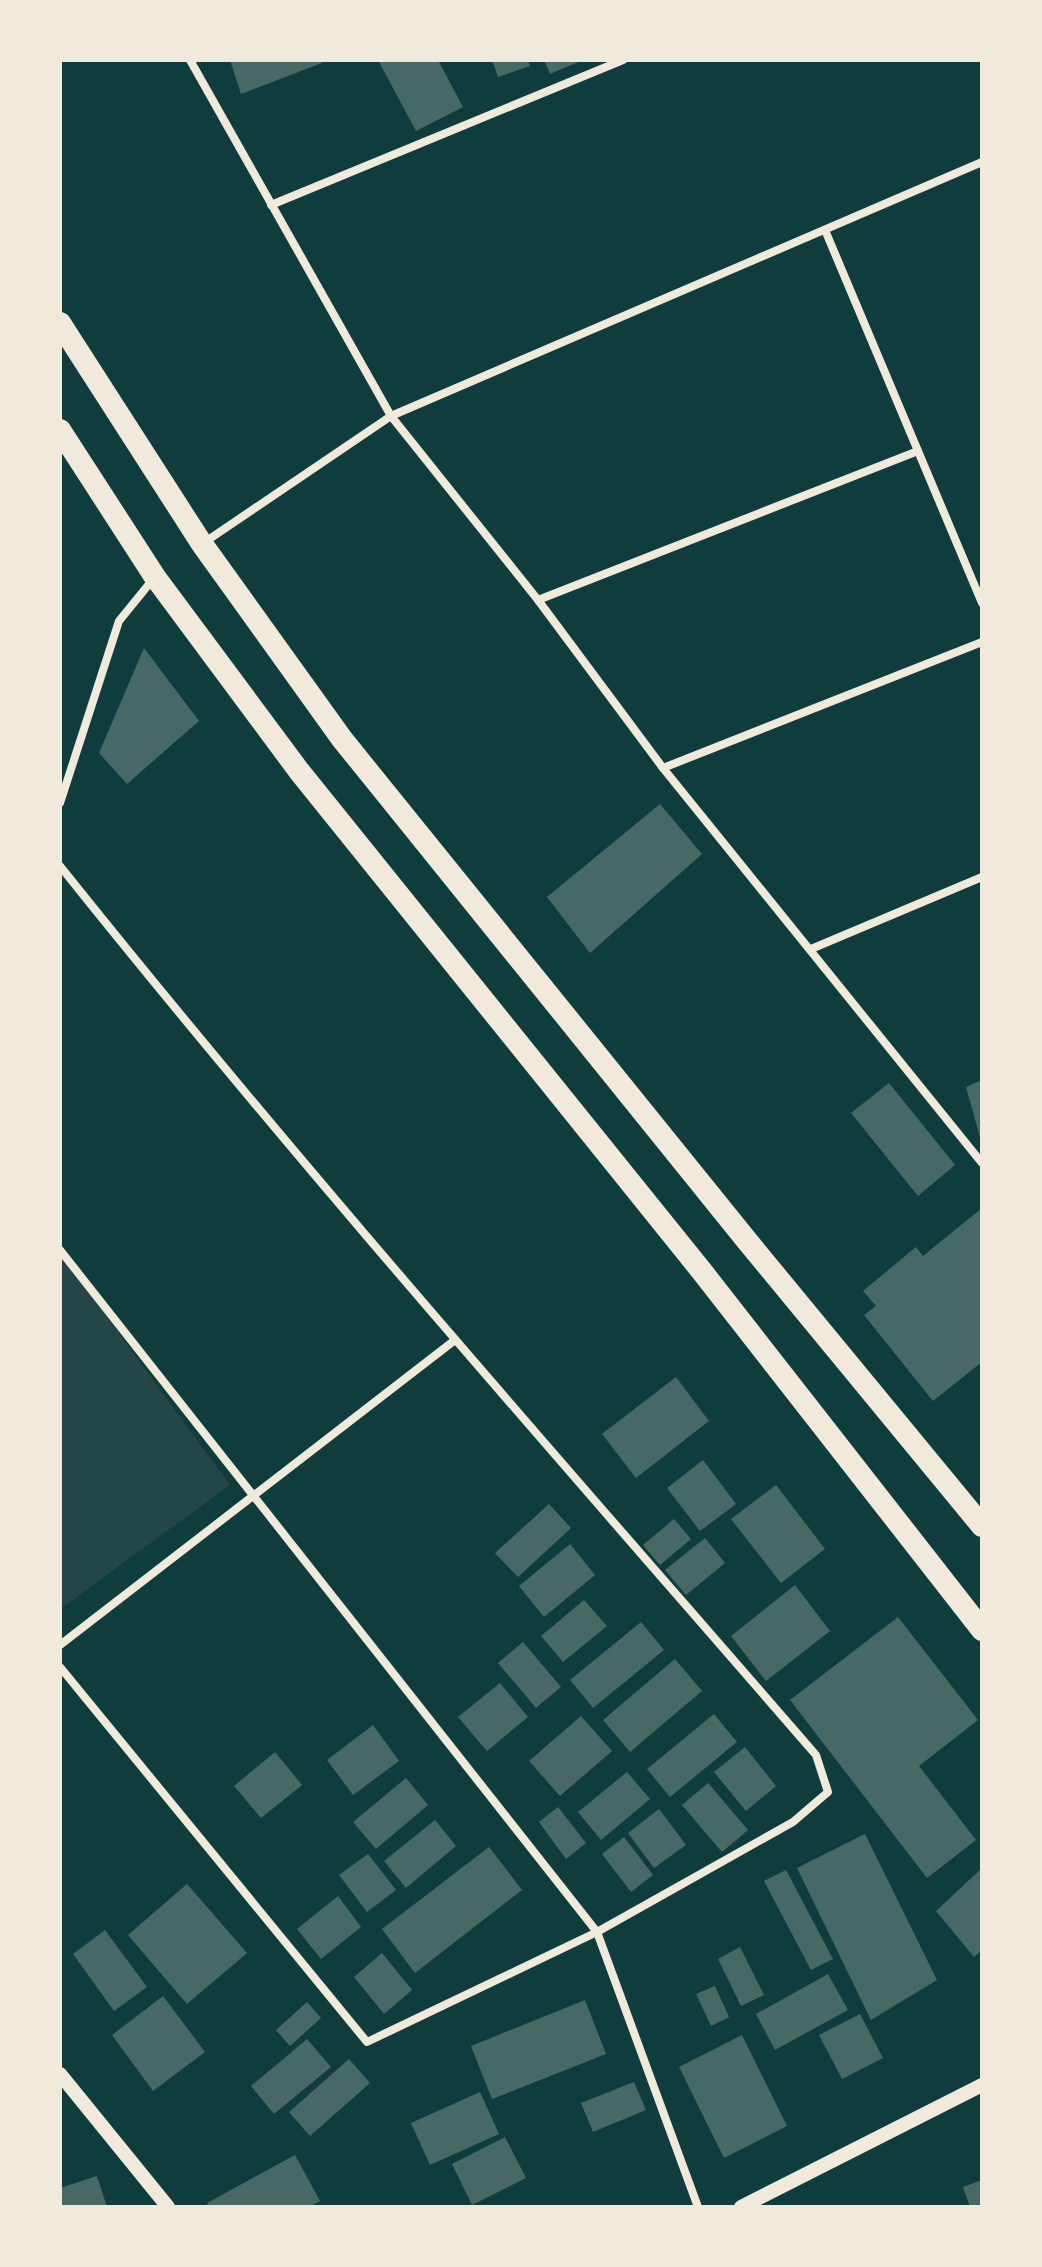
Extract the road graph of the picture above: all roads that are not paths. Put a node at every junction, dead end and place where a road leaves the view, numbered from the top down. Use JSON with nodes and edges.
{"nodes":[{"id":1,"x":190,"y":60,"type":"edge"},
{"id":2,"x":623,"y":60,"type":"edge"},
{"id":3,"x":982,"y":162,"type":"edge"},
{"id":4,"x":271,"y":205,"type":"junction"},
{"id":5,"x":825,"y":230,"type":"junction"},
{"id":6,"x":60,"y":323,"type":"edge"},
{"id":7,"x":391,"y":416,"type":"junction"},
{"id":8,"x":60,"y":430,"type":"edge"},
{"id":9,"x":918,"y":451,"type":"junction"},
{"id":10,"x":202,"y":544,"type":"junction"},
{"id":11,"x":155,"y":577,"type":"junction"},
{"id":12,"x":538,"y":600,"type":"junction"},
{"id":13,"x":982,"y":603,"type":"edge"},
{"id":14,"x":982,"y":642,"type":"edge"},
{"id":15,"x":663,"y":768,"type":"junction"},
{"id":16,"x":60,"y":803,"type":"edge"},
{"id":17,"x":60,"y":866,"type":"edge"},
{"id":18,"x":982,"y":877,"type":"edge"},
{"id":19,"x":811,"y":949,"type":"junction"},
{"id":20,"x":982,"y":1163,"type":"edge"},
{"id":21,"x":60,"y":1250,"type":"edge"},
{"id":22,"x":455,"y":1340,"type":"junction"},
{"id":23,"x":253,"y":1497,"type":"junction"},
{"id":24,"x":982,"y":1526,"type":"edge"},
{"id":25,"x":982,"y":1630,"type":"edge"},
{"id":26,"x":60,"y":1645,"type":"edge"},
{"id":27,"x":60,"y":1667,"type":"edge"},
{"id":28,"x":597,"y":1932,"type":"junction"},
{"id":29,"x":60,"y":2074,"type":"edge"},
{"id":30,"x":982,"y":2085,"type":"edge"},
{"id":31,"x":168,"y":2207,"type":"edge"},
{"id":32,"x":698,"y":2207,"type":"edge"},
{"id":33,"x":741,"y":2207,"type":"edge"}],
"edges":[{"from":1,"to":4,"type":"street"},
{"from":2,"to":4,"type":"street"},
{"from":3,"to":5,"type":"street"},
{"from":4,"to":7,"type":"street"},
{"from":5,"to":7,"type":"street"},
{"from":5,"to":9,"type":"street"},
{"from":6,"to":10,"type":"highway"},
{"from":7,"to":10,"type":"street"},
{"from":7,"to":12,"type":"street"},
{"from":8,"to":11,"type":"highway"},
{"from":9,"to":12,"type":"street"},
{"from":9,"to":13,"type":"street"},
{"from":10,"to":24,"type":"highway"},
{"from":11,"to":16,"type":"street"},
{"from":11,"to":25,"type":"highway"},
{"from":12,"to":15,"type":"street"},
{"from":14,"to":15,"type":"street"},
{"from":15,"to":19,"type":"street"},
{"from":17,"to":22,"type":"street"},
{"from":18,"to":19,"type":"street"},
{"from":19,"to":20,"type":"street"},
{"from":21,"to":23,"type":"street"},
{"from":22,"to":23,"type":"street"},
{"from":22,"to":28,"type":"street"},
{"from":23,"to":26,"type":"street"},
{"from":23,"to":28,"type":"street"},
{"from":27,"to":28,"type":"street"},
{"from":28,"to":32,"type":"street"},
{"from":29,"to":31,"type":"street"},
{"from":30,"to":33,"type":"street"}]}
